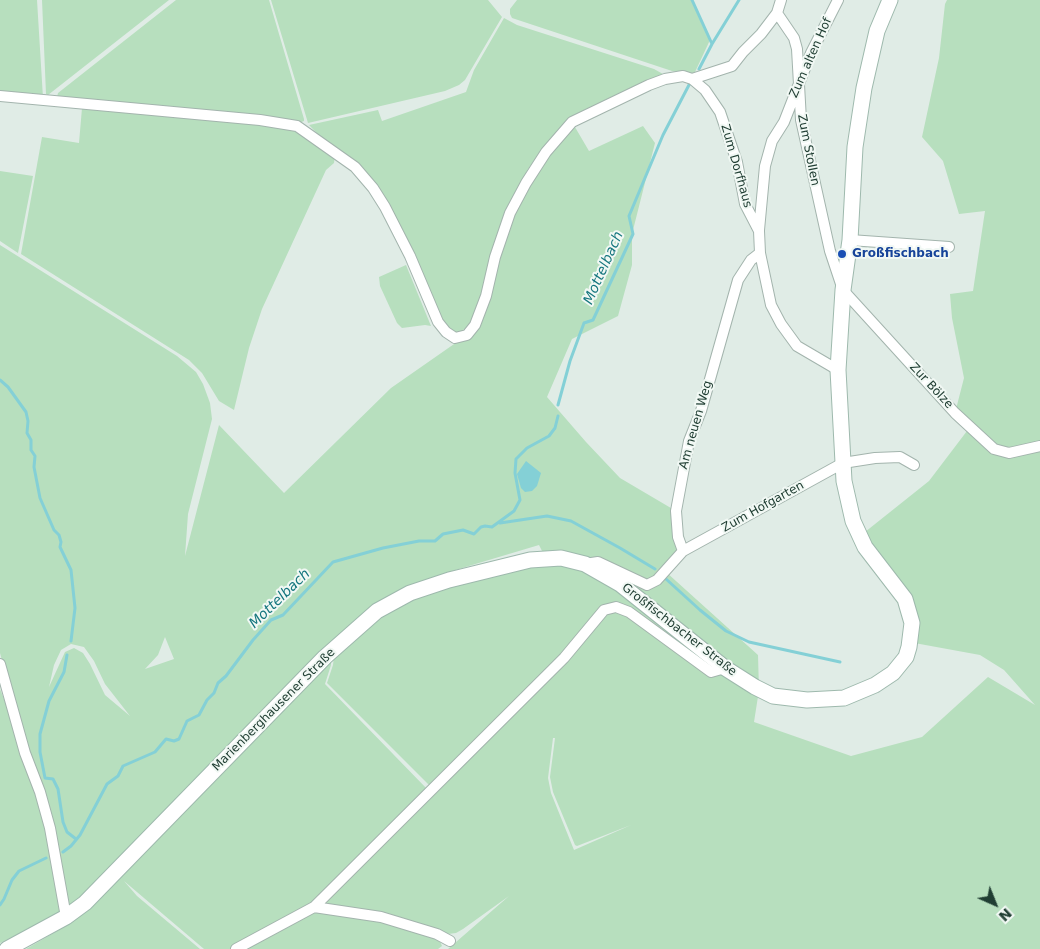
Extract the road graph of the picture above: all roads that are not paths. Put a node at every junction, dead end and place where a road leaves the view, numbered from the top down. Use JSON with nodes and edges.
{"nodes":[{"id":1,"x":781,"y":0,"type":"edge"},
{"id":2,"x":838,"y":0,"type":"edge"},
{"id":3,"x":890,"y":0,"type":"edge"},
{"id":4,"x":778,"y":13,"type":"junction"},
{"id":5,"x":692,"y":79,"type":"junction"},
{"id":6,"x":798,"y":85,"type":"junction"},
{"id":7,"x":0,"y":96,"type":"edge"},
{"id":8,"x":759,"y":231,"type":"junction"},
{"id":9,"x":850,"y":240,"type":"junction"},
{"id":10,"x":949,"y":247,"type":"dead end"},
{"id":11,"x":760,"y":252,"type":"junction"},
{"id":12,"x":843,"y":290,"type":"junction"},
{"id":13,"x":838,"y":370,"type":"junction"},
{"id":14,"x":1037,"y":447,"type":"edge"},
{"id":15,"x":843,"y":463,"type":"junction"},
{"id":16,"x":914,"y":465,"type":"dead end"},
{"id":17,"x":683,"y":552,"type":"junction"},
{"id":18,"x":586,"y":564,"type":"junction"},
{"id":19,"x":0,"y":664,"type":"edge"},
{"id":20,"x":725,"y":668,"type":"junction"},
{"id":21,"x":314,"y":907,"type":"junction"},
{"id":22,"x":66,"y":917,"type":"junction"},
{"id":23,"x":450,"y":941,"type":"dead end"},
{"id":24,"x":7,"y":949,"type":"edge"},
{"id":25,"x":236,"y":949,"type":"edge"}],
"edges":[{"from":1,"to":4,"type":"street"},
{"from":2,"to":6,"type":"street","name":"Zum alten Hof"},
{"from":3,"to":9,"type":"main road","name":"Großfischbacher Straße"},
{"from":4,"to":5,"type":"street"},
{"from":4,"to":6,"type":"street","name":"Zum Stollen"},
{"from":5,"to":7,"type":"street"},
{"from":5,"to":8,"type":"street","name":"Zum Dorfhaus"},
{"from":6,"to":8,"type":"street","name":"Zum alten Hof"},
{"from":6,"to":12,"type":"street","name":"Zum Stollen"},
{"from":8,"to":11,"type":"street","name":"Zum Dorfhaus"},
{"from":9,"to":10,"type":"street"},
{"from":9,"to":12,"type":"main road","name":"Großfischbacher Straße"},
{"from":11,"to":13,"type":"street","name":"Zum Dorfhaus"},
{"from":11,"to":17,"type":"street","name":"Am neuen Weg"},
{"from":12,"to":13,"type":"main road","name":"Großfischbacher Straße"},
{"from":12,"to":14,"type":"street","name":"Zur Bölze"},
{"from":13,"to":15,"type":"main road","name":"Großfischbacher Straße"},
{"from":15,"to":16,"type":"street"},
{"from":15,"to":17,"type":"street","name":"Zum Hofgarten"},
{"from":15,"to":20,"type":"main road","name":"Großfischbacher Straße"},
{"from":17,"to":18,"type":"street"},
{"from":18,"to":20,"type":"main road","name":"Großfischbacher Straße"},
{"from":18,"to":22,"type":"main road","name":"Marienberghausener Straße"},
{"from":19,"to":22,"type":"street"},
{"from":20,"to":21,"type":"street"},
{"from":21,"to":23,"type":"street"},
{"from":21,"to":25,"type":"street"},
{"from":22,"to":24,"type":"main road","name":"Marienberghausener Straße"}]}
